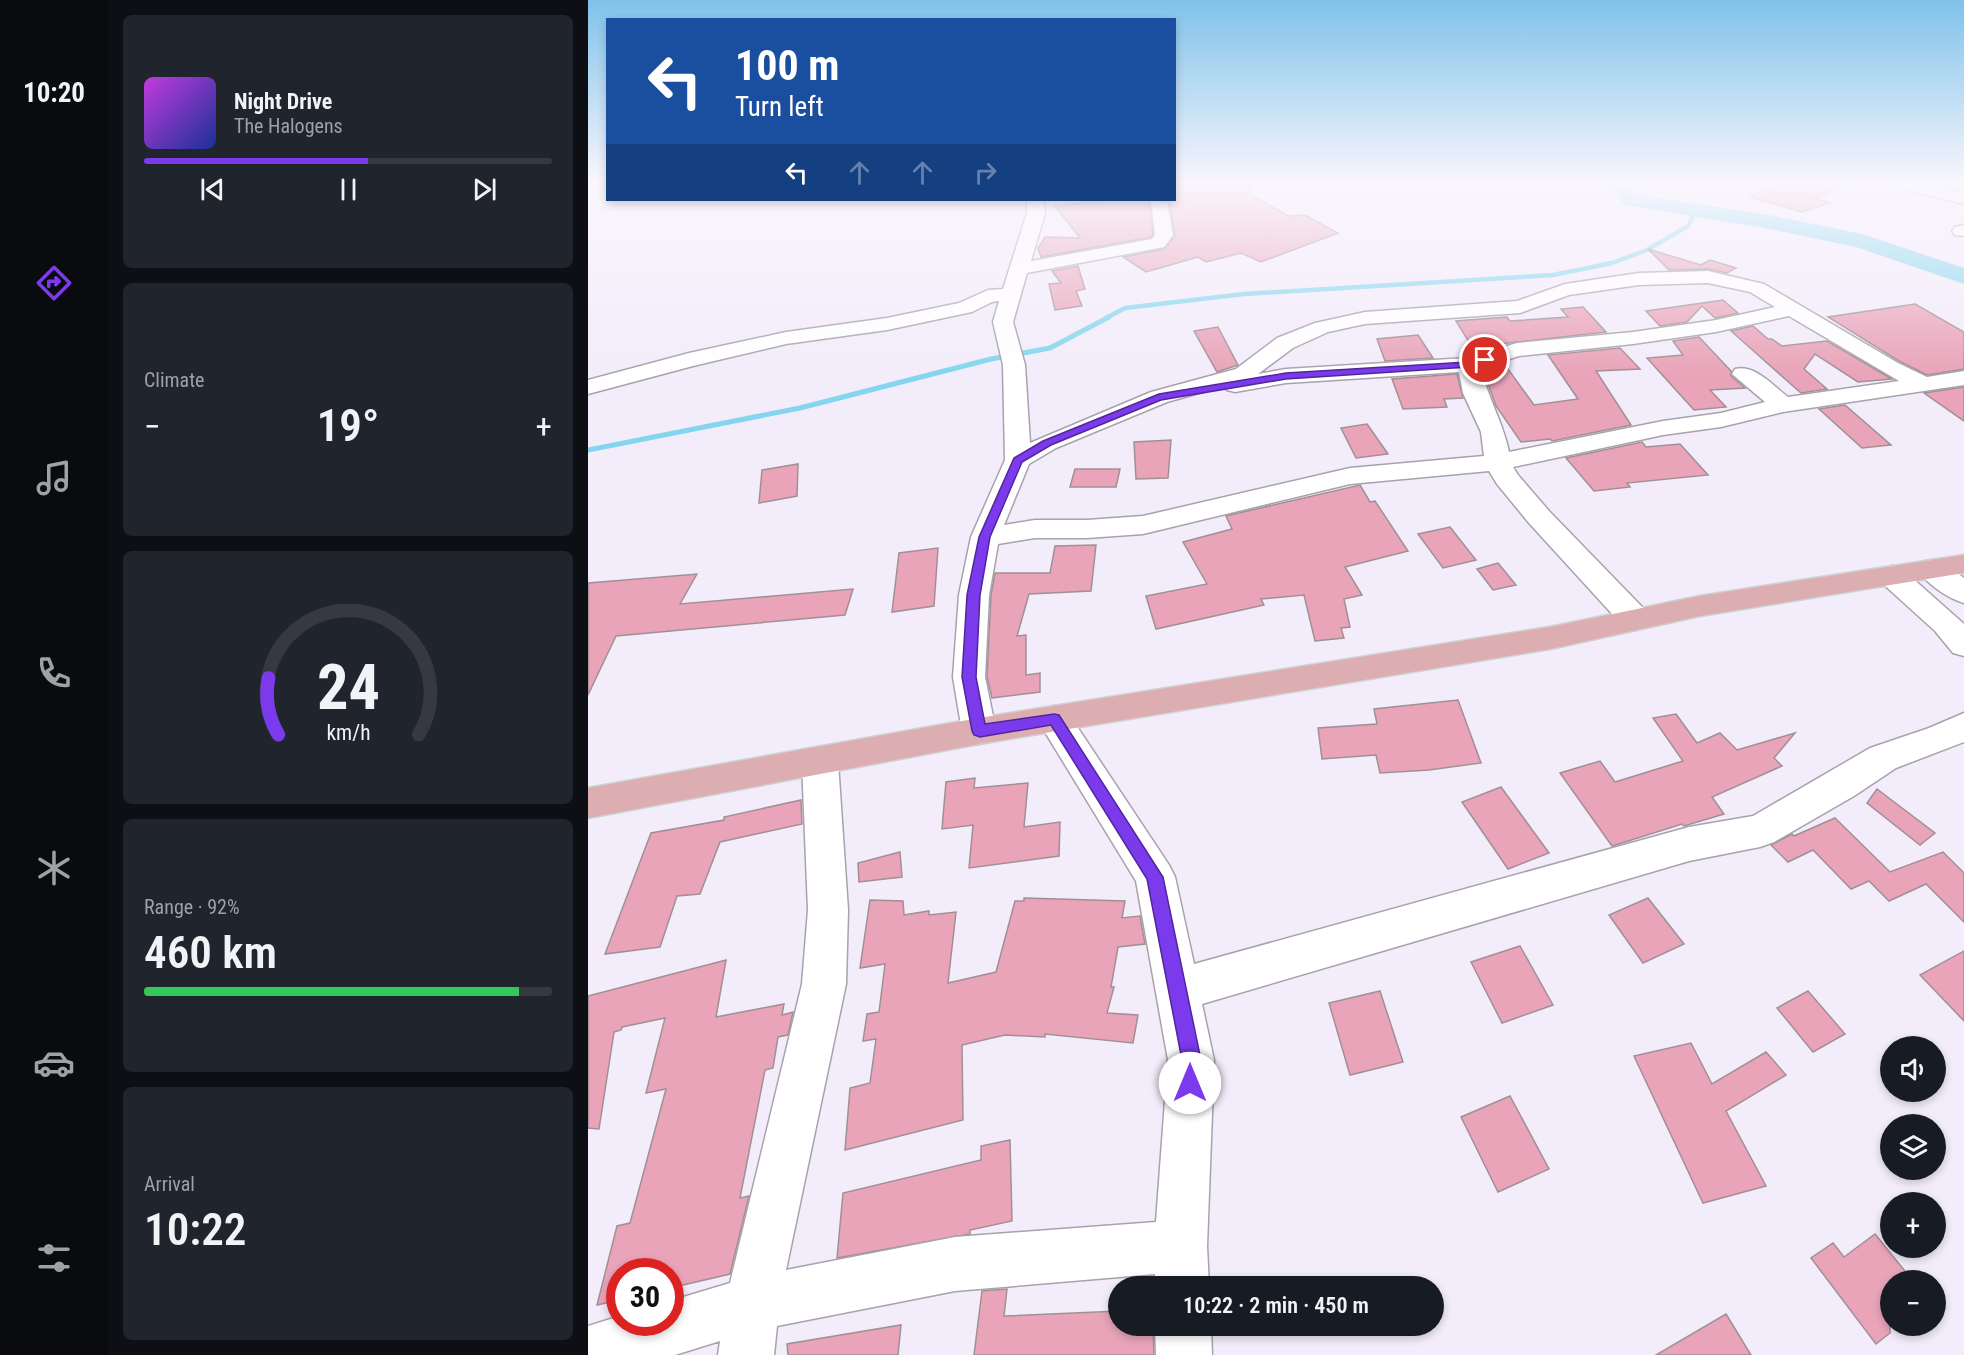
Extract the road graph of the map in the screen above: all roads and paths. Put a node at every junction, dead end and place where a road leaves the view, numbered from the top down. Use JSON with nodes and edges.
{"nodes":[{"id":1,"x":1025,"y":247,"type":"edge"},
{"id":2,"x":1135,"y":247,"type":"edge"},
{"id":3,"x":1018,"y":269,"type":"junction"},
{"id":4,"x":1010,"y":295,"type":"junction"},
{"id":5,"x":1794,"y":309,"type":"junction"},
{"id":6,"x":1469,"y":364,"type":"junction"},
{"id":7,"x":1743,"y":374,"type":"dead end"},
{"id":8,"x":1964,"y":378,"type":"edge"},
{"id":9,"x":1922,"y":383,"type":"junction"},
{"id":10,"x":588,"y":387,"type":"edge"},
{"id":11,"x":1159,"y":397,"type":"junction"},
{"id":12,"x":1783,"y":405,"type":"junction"},
{"id":13,"x":1018,"y":460,"type":"junction"},
{"id":14,"x":1498,"y":462,"type":"junction"},
{"id":15,"x":985,"y":537,"type":"junction"},
{"id":16,"x":1964,"y":564,"type":"edge"},
{"id":17,"x":1932,"y":569,"type":"junction"},
{"id":18,"x":1892,"y":576,"type":"junction"},
{"id":19,"x":1964,"y":593,"type":"edge"},
{"id":20,"x":1635,"y":619,"type":"junction"},
{"id":21,"x":1964,"y":645,"type":"edge"},
{"id":22,"x":1054,"y":719,"type":"junction"},
{"id":23,"x":1964,"y":726,"type":"edge"},
{"id":24,"x":980,"y":731,"type":"junction"},
{"id":25,"x":820,"y":762,"type":"junction"},
{"id":26,"x":589,"y":805,"type":"edge"},
{"id":27,"x":1178,"y":990,"type":"junction"},
{"id":28,"x":1181,"y":1266,"type":"edge"},
{"id":29,"x":749,"y":1330,"type":"edge"},
{"id":30,"x":1183,"y":1336,"type":"edge"},
{"id":31,"x":588,"y":1354,"type":"edge"},
{"id":32,"x":1184,"y":1355,"type":"edge"}],
"edges":[{"from":1,"to":3,"type":"street"},
{"from":2,"to":3,"type":"street"},
{"from":3,"to":4,"type":"street"},
{"from":4,"to":10,"type":"street"},
{"from":4,"to":13,"type":"street"},
{"from":5,"to":6,"type":"street"},
{"from":5,"to":9,"type":"street"},
{"from":5,"to":11,"type":"street"},
{"from":6,"to":11,"type":"street"},
{"from":6,"to":14,"type":"street"},
{"from":7,"to":12,"type":"street"},
{"from":8,"to":9,"type":"street"},
{"from":9,"to":12,"type":"street"},
{"from":11,"to":13,"type":"street"},
{"from":12,"to":14,"type":"street"},
{"from":13,"to":15,"type":"street"},
{"from":14,"to":15,"type":"street"},
{"from":14,"to":20,"type":"street"},
{"from":15,"to":24,"type":"street"},
{"from":16,"to":17,"type":"main road"},
{"from":17,"to":18,"type":"main road"},
{"from":17,"to":19,"type":"street"},
{"from":18,"to":20,"type":"main road"},
{"from":18,"to":21,"type":"street"},
{"from":20,"to":22,"type":"main road"},
{"from":22,"to":24,"type":"main road"},
{"from":22,"to":27,"type":"street"},
{"from":23,"to":27,"type":"street"},
{"from":24,"to":25,"type":"main road"},
{"from":25,"to":26,"type":"main road"},
{"from":25,"to":29,"type":"street"},
{"from":27,"to":28,"type":"street"},
{"from":28,"to":29,"type":"street"},
{"from":29,"to":31,"type":"street"},
{"from":30,"to":32,"type":"street"}]}
